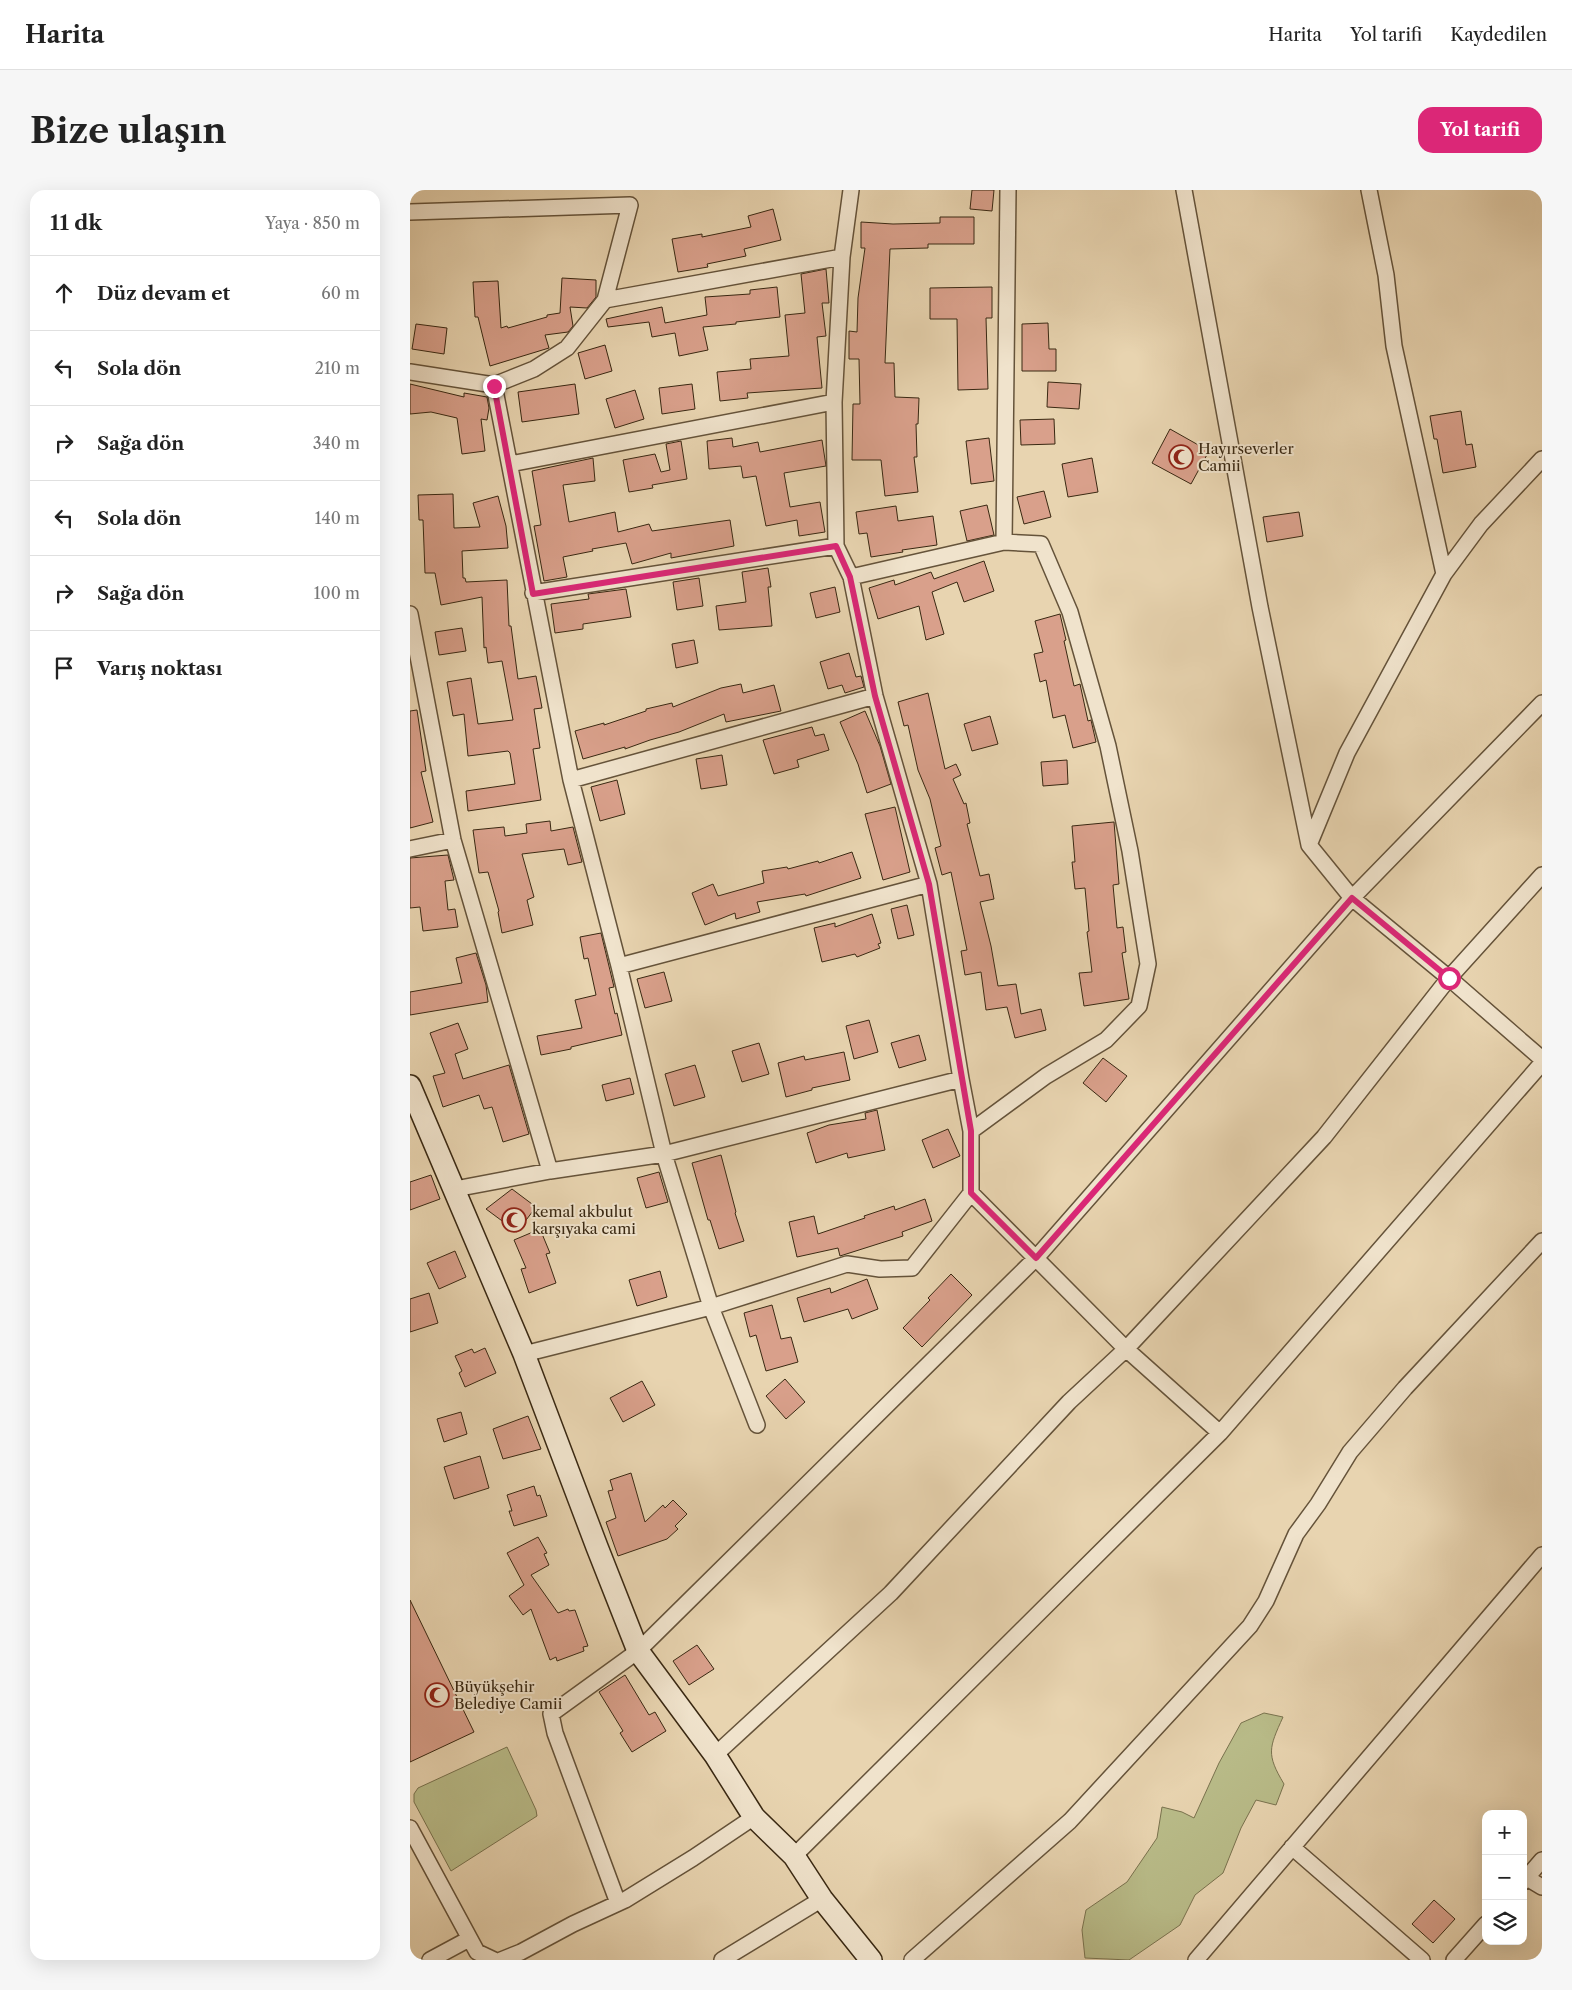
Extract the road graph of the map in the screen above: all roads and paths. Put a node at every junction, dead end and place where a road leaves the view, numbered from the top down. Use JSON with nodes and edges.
{"nodes":[{"id":1,"x":851,"y":190,"type":"edge"},
{"id":2,"x":1008,"y":190,"type":"edge"},
{"id":3,"x":1184,"y":190,"type":"edge"},
{"id":4,"x":1369,"y":190,"type":"edge"},
{"id":5,"x":410,"y":212,"type":"edge"},
{"id":6,"x":842,"y":257,"type":"junction"},
{"id":7,"x":605,"y":300,"type":"junction"},
{"id":8,"x":410,"y":372,"type":"edge"},
{"id":9,"x":494,"y":386,"type":"junction"},
{"id":10,"x":834,"y":402,"type":"junction"},
{"id":11,"x":1542,"y":459,"type":"edge"},
{"id":12,"x":510,"y":464,"type":"junction"},
{"id":13,"x":1004,"y":542,"type":"junction"},
{"id":14,"x":836,"y":546,"type":"junction"},
{"id":15,"x":1444,"y":574,"type":"junction"},
{"id":16,"x":850,"y":577,"type":"junction"},
{"id":17,"x":533,"y":594,"type":"junction"},
{"id":18,"x":410,"y":614,"type":"edge"},
{"id":19,"x":875,"y":696,"type":"junction"},
{"id":20,"x":1542,"y":703,"type":"edge"},
{"id":21,"x":571,"y":780,"type":"junction"},
{"id":22,"x":453,"y":840,"type":"junction"},
{"id":23,"x":1309,"y":845,"type":"junction"},
{"id":24,"x":410,"y":849,"type":"edge"},
{"id":25,"x":1542,"y":875,"type":"edge"},
{"id":26,"x":929,"y":884,"type":"junction"},
{"id":27,"x":1352,"y":898,"type":"junction"},
{"id":28,"x":619,"y":966,"type":"junction"},
{"id":29,"x":1449,"y":978,"type":"junction"},
{"id":30,"x":1542,"y":1059,"type":"edge"},
{"id":31,"x":1542,"y":1063,"type":"edge"},
{"id":32,"x":961,"y":1079,"type":"junction"},
{"id":33,"x":410,"y":1086,"type":"edge"},
{"id":34,"x":971,"y":1131,"type":"junction"},
{"id":35,"x":664,"y":1154,"type":"junction"},
{"id":36,"x":550,"y":1171,"type":"junction"},
{"id":37,"x":455,"y":1189,"type":"junction"},
{"id":38,"x":971,"y":1193,"type":"junction"},
{"id":39,"x":1542,"y":1241,"type":"edge"},
{"id":40,"x":1036,"y":1258,"type":"junction"},
{"id":41,"x":711,"y":1307,"type":"junction"},
{"id":42,"x":1126,"y":1349,"type":"junction"},
{"id":43,"x":524,"y":1354,"type":"junction"},
{"id":44,"x":757,"y":1425,"type":"dead end"},
{"id":45,"x":1220,"y":1433,"type":"junction"},
{"id":46,"x":1542,"y":1555,"type":"edge"},
{"id":47,"x":638,"y":1651,"type":"junction"},
{"id":48,"x":715,"y":1755,"type":"junction"},
{"id":49,"x":754,"y":1817,"type":"junction"},
{"id":50,"x":410,"y":1828,"type":"edge"},
{"id":51,"x":1292,"y":1847,"type":"junction"},
{"id":52,"x":794,"y":1856,"type":"junction"},
{"id":53,"x":1542,"y":1860,"type":"edge"},
{"id":54,"x":1527,"y":1878,"type":"edge"},
{"id":55,"x":1527,"y":1881,"type":"edge"},
{"id":56,"x":1542,"y":1887,"type":"edge"},
{"id":57,"x":822,"y":1899,"type":"junction"},
{"id":58,"x":618,"y":1903,"type":"junction"},
{"id":59,"x":1482,"y":1928,"type":"edge"},
{"id":60,"x":469,"y":1938,"type":"junction"},
{"id":61,"x":430,"y":1960,"type":"edge"},
{"id":62,"x":494,"y":1960,"type":"edge"},
{"id":63,"x":501,"y":1960,"type":"edge"},
{"id":64,"x":722,"y":1960,"type":"edge"},
{"id":65,"x":871,"y":1960,"type":"edge"},
{"id":66,"x":912,"y":1960,"type":"edge"},
{"id":67,"x":1196,"y":1960,"type":"edge"},
{"id":68,"x":1422,"y":1960,"type":"edge"},
{"id":69,"x":1454,"y":1960,"type":"edge"}],
"edges":[{"from":1,"to":6,"type":"street"},
{"from":2,"to":13,"type":"street"},
{"from":3,"to":23,"type":"street"},
{"from":4,"to":15,"type":"street"},
{"from":5,"to":7,"type":"street"},
{"from":6,"to":7,"type":"street"},
{"from":6,"to":10,"type":"street"},
{"from":7,"to":9,"type":"street"},
{"from":8,"to":9,"type":"street"},
{"from":9,"to":12,"type":"street"},
{"from":10,"to":12,"type":"street"},
{"from":10,"to":14,"type":"street"},
{"from":11,"to":15,"type":"street"},
{"from":12,"to":17,"type":"street"},
{"from":13,"to":16,"type":"street"},
{"from":13,"to":34,"type":"street"},
{"from":14,"to":16,"type":"street"},
{"from":14,"to":17,"type":"street"},
{"from":15,"to":23,"type":"street"},
{"from":16,"to":19,"type":"street"},
{"from":17,"to":21,"type":"street"},
{"from":18,"to":22,"type":"street"},
{"from":19,"to":21,"type":"street"},
{"from":19,"to":26,"type":"street"},
{"from":20,"to":27,"type":"street"},
{"from":21,"to":28,"type":"street"},
{"from":22,"to":24,"type":"street"},
{"from":22,"to":36,"type":"street"},
{"from":23,"to":27,"type":"street"},
{"from":25,"to":29,"type":"street"},
{"from":26,"to":28,"type":"street"},
{"from":26,"to":32,"type":"street"},
{"from":27,"to":29,"type":"street"},
{"from":27,"to":40,"type":"street"},
{"from":28,"to":35,"type":"street"},
{"from":29,"to":30,"type":"street"},
{"from":29,"to":42,"type":"street"},
{"from":31,"to":45,"type":"street"},
{"from":32,"to":34,"type":"street"},
{"from":32,"to":35,"type":"street"},
{"from":33,"to":37,"type":"street"},
{"from":34,"to":38,"type":"street"},
{"from":35,"to":36,"type":"street"},
{"from":35,"to":41,"type":"street"},
{"from":36,"to":37,"type":"street"},
{"from":37,"to":43,"type":"street"},
{"from":38,"to":40,"type":"street"},
{"from":38,"to":41,"type":"street"},
{"from":39,"to":66,"type":"street"},
{"from":40,"to":42,"type":"street"},
{"from":40,"to":47,"type":"street"},
{"from":41,"to":43,"type":"street"},
{"from":41,"to":44,"type":"street"},
{"from":42,"to":45,"type":"street"},
{"from":42,"to":48,"type":"street"},
{"from":43,"to":47,"type":"street"},
{"from":45,"to":52,"type":"street"},
{"from":46,"to":51,"type":"street"},
{"from":47,"to":48,"type":"street"},
{"from":47,"to":58,"type":"street"},
{"from":48,"to":49,"type":"street"},
{"from":49,"to":52,"type":"street"},
{"from":49,"to":58,"type":"street"},
{"from":50,"to":60,"type":"street"},
{"from":51,"to":67,"type":"street"},
{"from":51,"to":68,"type":"street"},
{"from":52,"to":57,"type":"street"},
{"from":53,"to":54,"type":"street"},
{"from":55,"to":56,"type":"street"},
{"from":57,"to":64,"type":"street"},
{"from":57,"to":65,"type":"street"},
{"from":58,"to":63,"type":"street"},
{"from":59,"to":69,"type":"street"},
{"from":60,"to":61,"type":"street"},
{"from":60,"to":62,"type":"street"}]}
